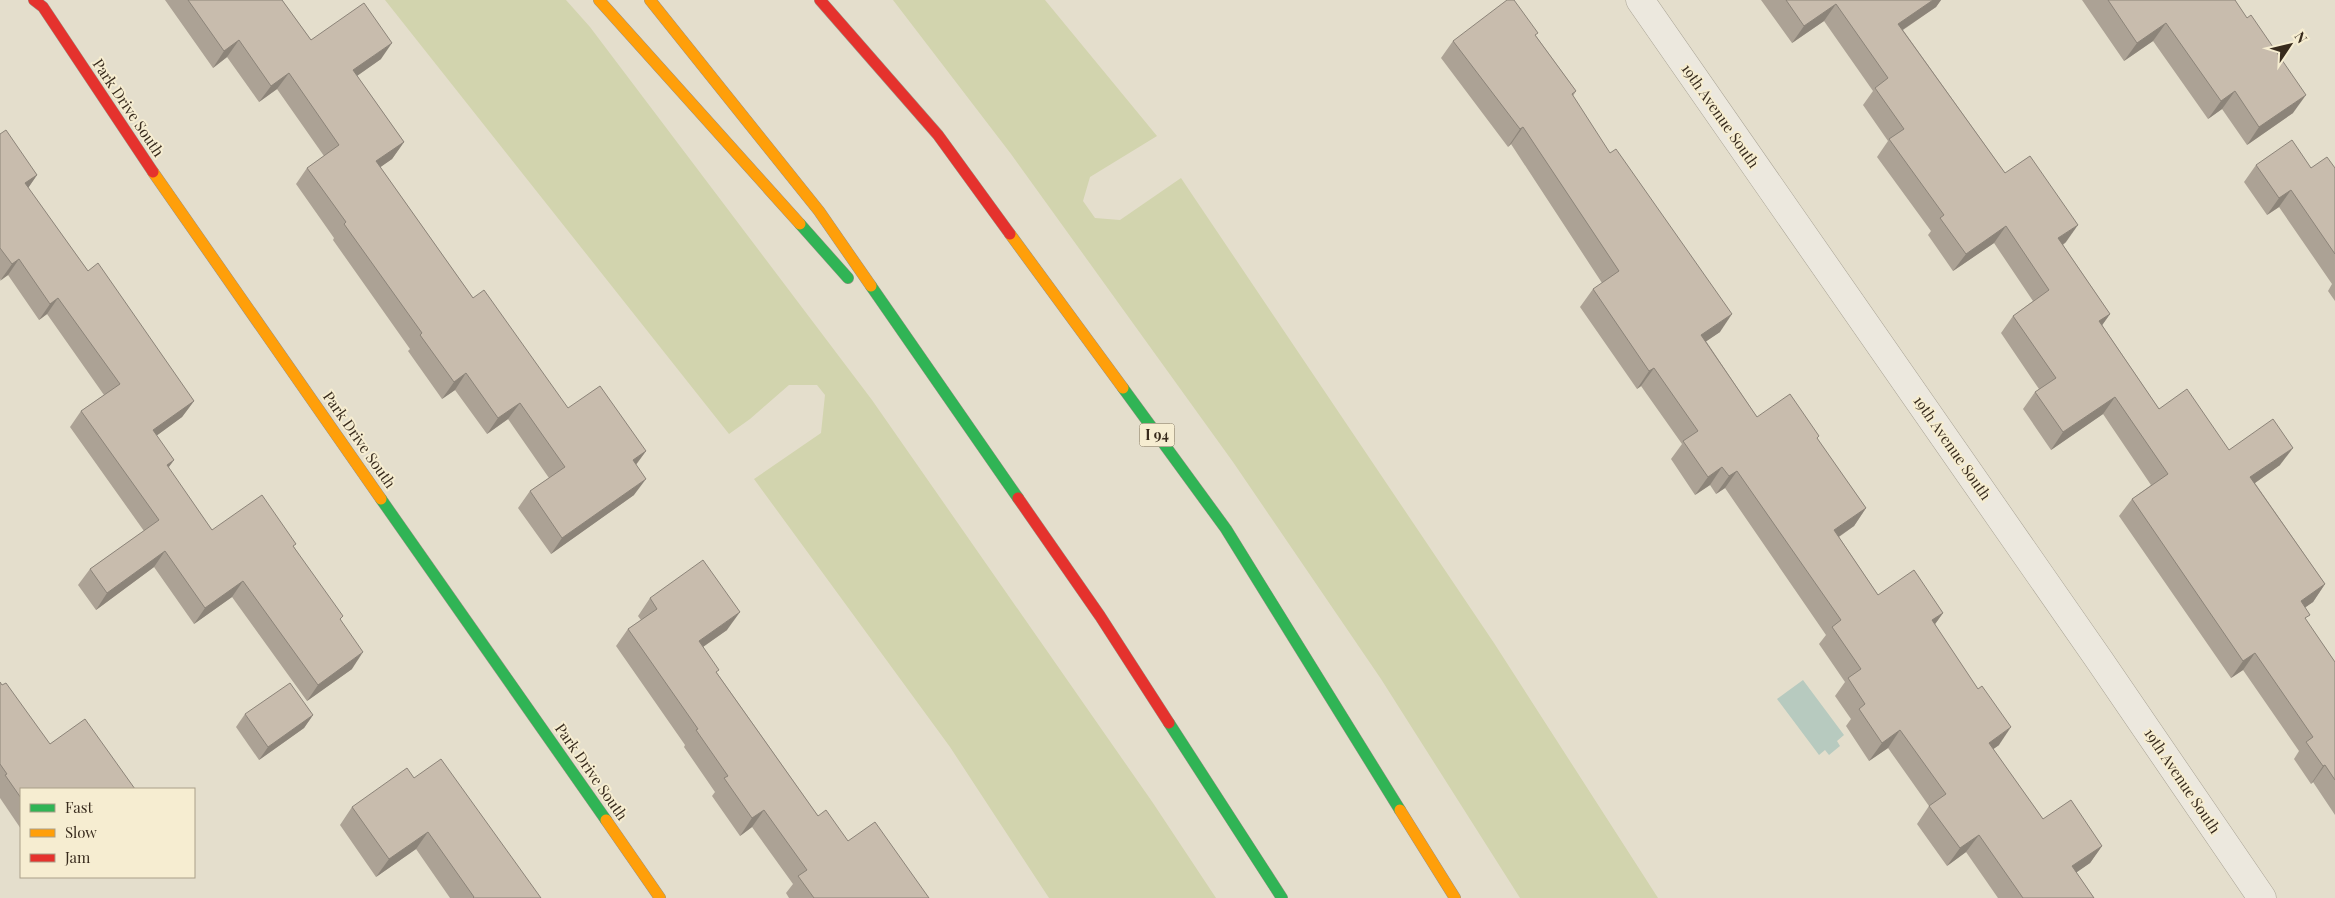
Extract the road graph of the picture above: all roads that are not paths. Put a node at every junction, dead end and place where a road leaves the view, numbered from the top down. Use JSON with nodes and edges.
{"nodes":[{"id":1,"x":34,"y":0,"type":"edge"},
{"id":2,"x":599,"y":0,"type":"edge"},
{"id":3,"x":650,"y":0,"type":"edge"},
{"id":4,"x":820,"y":0,"type":"edge"},
{"id":5,"x":1640,"y":0,"type":"edge"},
{"id":6,"x":924,"y":362,"type":"junction"},
{"id":7,"x":660,"y":898,"type":"edge"},
{"id":8,"x":1282,"y":898,"type":"edge"},
{"id":9,"x":1455,"y":898,"type":"edge"},
{"id":10,"x":2262,"y":898,"type":"edge"}],
"edges":[{"from":1,"to":7,"type":"main road","name":"Park Drive South"},
{"from":2,"to":6,"type":"main road"},
{"from":3,"to":6,"type":"main road"},
{"from":4,"to":9,"type":"main road","number":"I 94"},
{"from":5,"to":10,"type":"street","name":"19th Avenue South"},
{"from":6,"to":8,"type":"main road"}]}
